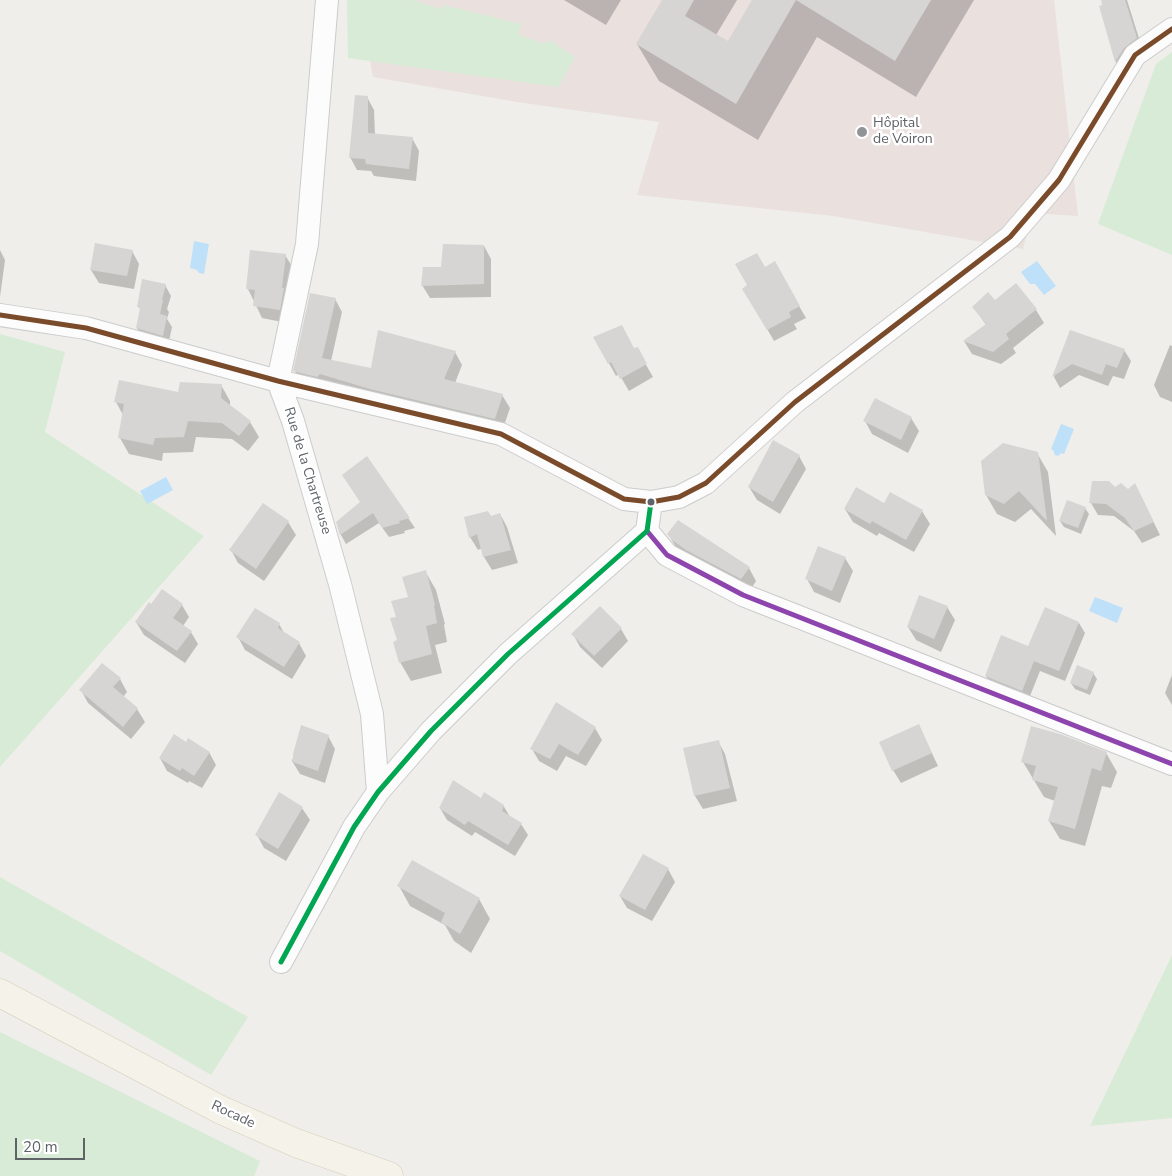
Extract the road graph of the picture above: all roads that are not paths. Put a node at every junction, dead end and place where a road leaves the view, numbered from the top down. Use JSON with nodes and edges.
{"nodes":[{"id":1,"x":327,"y":0,"type":"edge"},
{"id":2,"x":1172,"y":29,"type":"edge"},
{"id":3,"x":0,"y":315,"type":"edge"},
{"id":4,"x":278,"y":381,"type":"junction"},
{"id":5,"x":651,"y":502,"type":"junction"},
{"id":6,"x":646,"y":531,"type":"junction"},
{"id":7,"x":1172,"y":764,"type":"edge"},
{"id":8,"x":378,"y":792,"type":"junction"},
{"id":9,"x":281,"y":962,"type":"dead end"},
{"id":10,"x":0,"y":980,"type":"edge"},
{"id":11,"x":0,"y":993,"type":"edge"},
{"id":12,"x":85,"y":1037,"type":"junction"},
{"id":13,"x":388,"y":1176,"type":"edge"}],
"edges":[{"from":1,"to":4,"type":"street"},
{"from":2,"to":5,"type":"street"},
{"from":3,"to":4,"type":"street"},
{"from":4,"to":5,"type":"street"},
{"from":4,"to":8,"type":"street","name":"Rue de la Chartreuse"},
{"from":5,"to":6,"type":"street"},
{"from":6,"to":7,"type":"street"},
{"from":6,"to":8,"type":"street"},
{"from":8,"to":9,"type":"street"},
{"from":10,"to":12,"type":"main road","name":"Rocade"},
{"from":11,"to":12,"type":"main road","name":"Rocade"},
{"from":12,"to":13,"type":"main road","name":"Rocade"}]}
